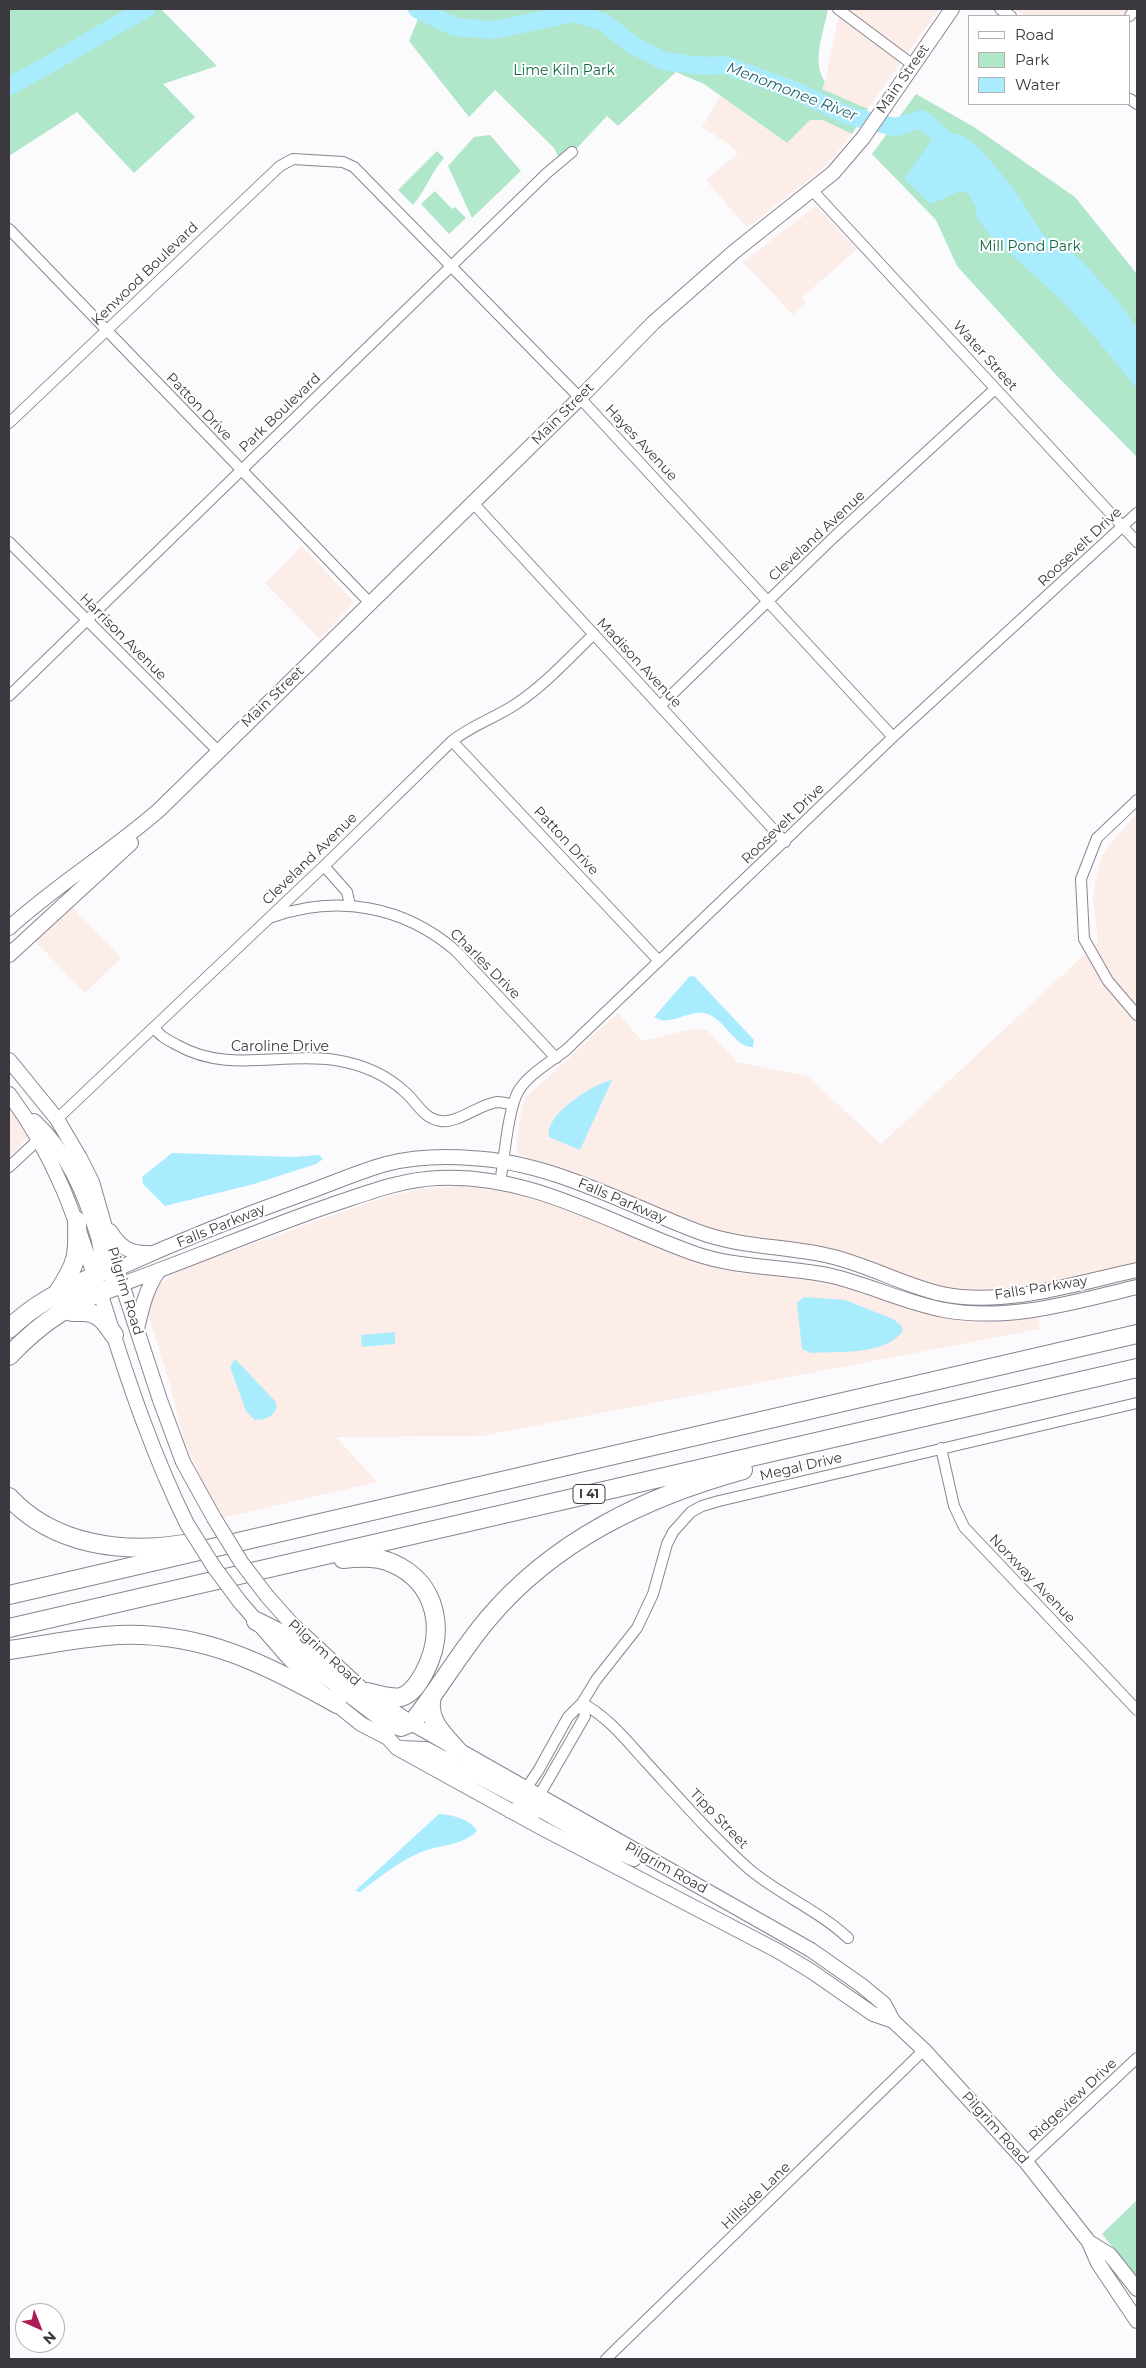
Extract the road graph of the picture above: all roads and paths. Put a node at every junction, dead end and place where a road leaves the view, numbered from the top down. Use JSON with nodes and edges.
{"nodes":[{"id":1,"x":838,"y":9,"type":"edge"},
{"id":2,"x":952,"y":9,"type":"edge"},
{"id":3,"x":913,"y":65,"type":"junction"},
{"id":4,"x":572,"y":152,"type":"dead end"},
{"id":5,"x":306,"y":159,"type":"joint"},
{"id":6,"x":812,"y":190,"type":"junction"},
{"id":7,"x":9,"y":229,"type":"edge"},
{"id":8,"x":451,"y":266,"type":"junction"},
{"id":9,"x":106,"y":330,"type":"junction"},
{"id":10,"x":995,"y":389,"type":"junction"},
{"id":11,"x":580,"y":398,"type":"junction"},
{"id":12,"x":9,"y":423,"type":"edge"},
{"id":13,"x":241,"y":470,"type":"junction"},
{"id":14,"x":473,"y":503,"type":"junction"},
{"id":15,"x":1137,"y":513,"type":"edge"},
{"id":16,"x":1123,"y":527,"type":"junction"},
{"id":17,"x":9,"y":542,"type":"edge"},
{"id":18,"x":1137,"y":542,"type":"edge"},
{"id":19,"x":768,"y":602,"type":"junction"},
{"id":20,"x":370,"y":603,"type":"junction"},
{"id":21,"x":87,"y":619,"type":"junction"},
{"id":22,"x":594,"y":634,"type":"junction"},
{"id":23,"x":9,"y":696,"type":"edge"},
{"id":24,"x":660,"y":706,"type":"junction"},
{"id":25,"x":893,"y":737,"type":"junction"},
{"id":26,"x":452,"y":741,"type":"junction"},
{"id":27,"x":218,"y":751,"type":"junction"},
{"id":28,"x":1137,"y":800,"type":"edge"},
{"id":29,"x":159,"y":810,"type":"junction"},
{"id":30,"x":785,"y":842,"type":"junction"},
{"id":31,"x":324,"y":866,"type":"junction"},
{"id":32,"x":350,"y":905,"type":"junction"},
{"id":33,"x":269,"y":918,"type":"junction"},
{"id":34,"x":9,"y":928,"type":"edge"},
{"id":35,"x":9,"y":956,"type":"edge"},
{"id":36,"x":659,"y":961,"type":"junction"},
{"id":37,"x":1137,"y":1015,"type":"edge"},
{"id":38,"x":154,"y":1027,"type":"junction"},
{"id":39,"x":556,"y":1058,"type":"junction"},
{"id":40,"x":9,"y":1060,"type":"edge"},
{"id":41,"x":9,"y":1094,"type":"edge"},
{"id":42,"x":513,"y":1105,"type":"junction"},
{"id":43,"x":19,"y":1108,"type":"junction"},
{"id":44,"x":57,"y":1120,"type":"junction"},
{"id":45,"x":39,"y":1139,"type":"junction"},
{"id":46,"x":504,"y":1161,"type":"junction"},
{"id":47,"x":9,"y":1167,"type":"edge"},
{"id":48,"x":500,"y":1183,"type":"junction"},
{"id":49,"x":77,"y":1221,"type":"junction"},
{"id":50,"x":104,"y":1222,"type":"junction"},
{"id":51,"x":152,"y":1253,"type":"junction"},
{"id":52,"x":159,"y":1270,"type":"junction"},
{"id":53,"x":1137,"y":1270,"type":"edge"},
{"id":54,"x":108,"y":1279,"type":"junction"},
{"id":55,"x":1137,"y":1287,"type":"edge"},
{"id":56,"x":58,"y":1292,"type":"junction"},
{"id":57,"x":64,"y":1309,"type":"junction"},
{"id":58,"x":9,"y":1328,"type":"edge"},
{"id":59,"x":137,"y":1330,"type":"junction"},
{"id":60,"x":1137,"y":1334,"type":"edge"},
{"id":61,"x":114,"y":1335,"type":"junction"},
{"id":62,"x":9,"y":1356,"type":"edge"},
{"id":63,"x":1137,"y":1368,"type":"edge"},
{"id":64,"x":1024,"y":1394,"type":"junction"},
{"id":65,"x":1137,"y":1403,"type":"edge"},
{"id":66,"x":941,"y":1448,"type":"junction"},
{"id":67,"x":559,"y":1468,"type":"junction"},
{"id":68,"x":9,"y":1497,"type":"edge"},
{"id":69,"x":9,"y":1595,"type":"edge"},
{"id":70,"x":41,"y":1620,"type":"junction"},
{"id":71,"x":256,"y":1621,"type":"junction"},
{"id":72,"x":9,"y":1628,"type":"edge"},
{"id":73,"x":9,"y":1650,"type":"edge"},
{"id":74,"x":367,"y":1692,"type":"junction"},
{"id":75,"x":432,"y":1696,"type":"junction"},
{"id":76,"x":582,"y":1703,"type":"junction"},
{"id":77,"x":337,"y":1704,"type":"junction"},
{"id":78,"x":1137,"y":1710,"type":"edge"},
{"id":79,"x":411,"y":1723,"type":"junction"},
{"id":80,"x":397,"y":1748,"type":"junction"},
{"id":81,"x":458,"y":1751,"type":"junction"},
{"id":82,"x":523,"y":1793,"type":"junction"},
{"id":83,"x":532,"y":1808,"type":"junction"},
{"id":84,"x":510,"y":1811,"type":"junction"},
{"id":85,"x":848,"y":1938,"type":"dead end"},
{"id":86,"x":893,"y":2021,"type":"junction"},
{"id":87,"x":924,"y":2050,"type":"junction"},
{"id":88,"x":1137,"y":2058,"type":"edge"},
{"id":89,"x":1026,"y":2162,"type":"junction"},
{"id":90,"x":1090,"y":2242,"type":"junction"},
{"id":91,"x":1137,"y":2290,"type":"edge"},
{"id":92,"x":1137,"y":2321,"type":"edge"},
{"id":93,"x":606,"y":2359,"type":"edge"}],
"edges":[{"from":1,"to":3,"type":"street"},
{"from":2,"to":3,"type":"street","name":"Main Street"},
{"from":3,"to":6,"type":"street","name":"Main Street"},
{"from":4,"to":8,"type":"street","name":"Park Boulevard"},
{"from":5,"to":8,"type":"street","name":"Hayes Avenue"},
{"from":5,"to":9,"type":"street","name":"Kenwood Boulevard"},
{"from":6,"to":10,"type":"street","name":"Water Street"},
{"from":6,"to":11,"type":"street","name":"Main Street"},
{"from":7,"to":9,"type":"street","name":"Patton Drive"},
{"from":8,"to":11,"type":"street","name":"Hayes Avenue"},
{"from":8,"to":13,"type":"street","name":"Park Boulevard"},
{"from":9,"to":12,"type":"street","name":"Kenwood Boulevard"},
{"from":9,"to":13,"type":"street","name":"Patton Drive"},
{"from":10,"to":16,"type":"street","name":"Water Street"},
{"from":10,"to":19,"type":"street","name":"Cleveland Avenue"},
{"from":11,"to":14,"type":"street","name":"Main Street"},
{"from":11,"to":19,"type":"street","name":"Hayes Avenue"},
{"from":13,"to":20,"type":"street","name":"Patton Drive"},
{"from":13,"to":21,"type":"street","name":"Park Boulevard"},
{"from":14,"to":20,"type":"street","name":"Main Street"},
{"from":14,"to":22,"type":"street","name":"Madison Avenue"},
{"from":15,"to":16,"type":"street","name":"Roosevelt Drive"},
{"from":16,"to":18,"type":"street","name":"Water Street"},
{"from":16,"to":25,"type":"street","name":"Roosevelt Drive"},
{"from":17,"to":21,"type":"street","name":"Harrison Avenue"},
{"from":19,"to":24,"type":"street","name":"Cleveland Avenue"},
{"from":19,"to":25,"type":"street","name":"Hayes Avenue"},
{"from":20,"to":27,"type":"street","name":"Main Street"},
{"from":21,"to":23,"type":"street","name":"Park Boulevard"},
{"from":21,"to":27,"type":"street","name":"Harrison Avenue"},
{"from":22,"to":24,"type":"street","name":"Madison Avenue"},
{"from":22,"to":26,"type":"street","name":"Cleveland Avenue"},
{"from":24,"to":30,"type":"street","name":"Madison Avenue"},
{"from":25,"to":30,"type":"street","name":"Roosevelt Drive"},
{"from":26,"to":31,"type":"street","name":"Cleveland Avenue"},
{"from":26,"to":36,"type":"street","name":"Patton Drive"},
{"from":27,"to":29,"type":"street","name":"Main Street"},
{"from":28,"to":37,"type":"street"},
{"from":29,"to":34,"type":"street","name":"Main Street"},
{"from":29,"to":35,"type":"street","name":"Main Street"},
{"from":30,"to":36,"type":"street","name":"Roosevelt Drive"},
{"from":31,"to":32,"type":"street"},
{"from":31,"to":33,"type":"street","name":"Cleveland Avenue"},
{"from":32,"to":33,"type":"street","name":"Charles Drive"},
{"from":32,"to":39,"type":"street","name":"Charles Drive"},
{"from":33,"to":38,"type":"street","name":"Cleveland Avenue"},
{"from":36,"to":39,"type":"street","name":"Roosevelt Drive"},
{"from":38,"to":42,"type":"street","name":"Caroline Drive"},
{"from":38,"to":44,"type":"street","name":"Cleveland Avenue"},
{"from":39,"to":42,"type":"street","name":"Roosevelt Drive"},
{"from":40,"to":44,"type":"street","name":"Pilgrim Road"},
{"from":41,"to":43,"type":"street","name":"Pilgrim Road"},
{"from":42,"to":46,"type":"street","name":"Roosevelt Drive"},
{"from":43,"to":45,"type":"street","name":"Pilgrim Road"},
{"from":43,"to":54,"type":"street"},
{"from":44,"to":50,"type":"street","name":"Pilgrim Road"},
{"from":45,"to":47,"type":"street"},
{"from":45,"to":49,"type":"street","name":"Pilgrim Road"},
{"from":46,"to":48,"type":"street","name":"Roosevelt Drive"},
{"from":46,"to":51,"type":"street","name":"Falls Parkway"},
{"from":46,"to":53,"type":"street","name":"Falls Parkway"},
{"from":48,"to":52,"type":"street","name":"Falls Parkway"},
{"from":48,"to":55,"type":"street","name":"Falls Parkway"},
{"from":49,"to":54,"type":"street","name":"Pilgrim Road"},
{"from":49,"to":56,"type":"highway"},
{"from":50,"to":51,"type":"street"},
{"from":50,"to":54,"type":"street","name":"Pilgrim Road"},
{"from":51,"to":54,"type":"street","name":"Falls Parkway"},
{"from":52,"to":54,"type":"street","name":"Falls Parkway"},
{"from":52,"to":59,"type":"street"},
{"from":54,"to":56,"type":"highway"},
{"from":54,"to":57,"type":"highway"},
{"from":54,"to":59,"type":"street","name":"Pilgrim Road"},
{"from":54,"to":61,"type":"street","name":"Pilgrim Road"},
{"from":56,"to":58,"type":"highway"},
{"from":57,"to":61,"type":"highway"},
{"from":57,"to":62,"type":"highway"},
{"from":59,"to":74,"type":"street","name":"Pilgrim Road","bridge":true},
{"from":60,"to":67,"type":"highway","number":"I 41"},
{"from":61,"to":71,"type":"street","name":"Pilgrim Road","bridge":true},
{"from":63,"to":64,"type":"highway","number":"I 41"},
{"from":64,"to":70,"type":"highway","number":"I 41"},
{"from":64,"to":75,"type":"highway"},
{"from":65,"to":66,"type":"street","name":"Megal Drive"},
{"from":66,"to":76,"type":"street","name":"Megal Drive"},
{"from":66,"to":78,"type":"street","name":"Norxway Avenue"},
{"from":67,"to":68,"type":"highway"},
{"from":67,"to":69,"type":"highway","number":"I 41"},
{"from":70,"to":72,"type":"highway","number":"I 41"},
{"from":70,"to":74,"type":"highway"},
{"from":71,"to":77,"type":"street","name":"Pilgrim Road"},
{"from":71,"to":79,"type":"highway"},
{"from":73,"to":77,"type":"highway"},
{"from":74,"to":79,"type":"street","name":"Pilgrim Road"},
{"from":75,"to":79,"type":"highway"},
{"from":75,"to":81,"type":"highway"},
{"from":76,"to":82,"type":"street","name":"Megal Drive"},
{"from":76,"to":83,"type":"street","name":"Megal Drive"},
{"from":76,"to":85,"type":"street","name":"Tipp Street"},
{"from":77,"to":80,"type":"street","name":"Pilgrim Road"},
{"from":79,"to":81,"type":"street","name":"Pilgrim Road"},
{"from":80,"to":82,"type":"street"},
{"from":80,"to":84,"type":"street","name":"Pilgrim Road"},
{"from":81,"to":82,"type":"street","name":"Pilgrim Road"},
{"from":82,"to":83,"type":"street"},
{"from":82,"to":84,"type":"street","name":"Megal Drive"},
{"from":83,"to":84,"type":"street","name":"Pilgrim Road"},
{"from":83,"to":86,"type":"street","name":"Pilgrim Road"},
{"from":83,"to":86,"type":"street","name":"Pilgrim Road"},
{"from":86,"to":87,"type":"street","name":"Pilgrim Road"},
{"from":87,"to":89,"type":"street","name":"Pilgrim Road"},
{"from":87,"to":93,"type":"street","name":"Hillside Lane"},
{"from":88,"to":89,"type":"street","name":"Ridgeview Drive"},
{"from":89,"to":90,"type":"street","name":"Pilgrim Road"},
{"from":90,"to":91,"type":"street","name":"Pilgrim Road"},
{"from":90,"to":92,"type":"street","name":"Pilgrim Road"}]}
